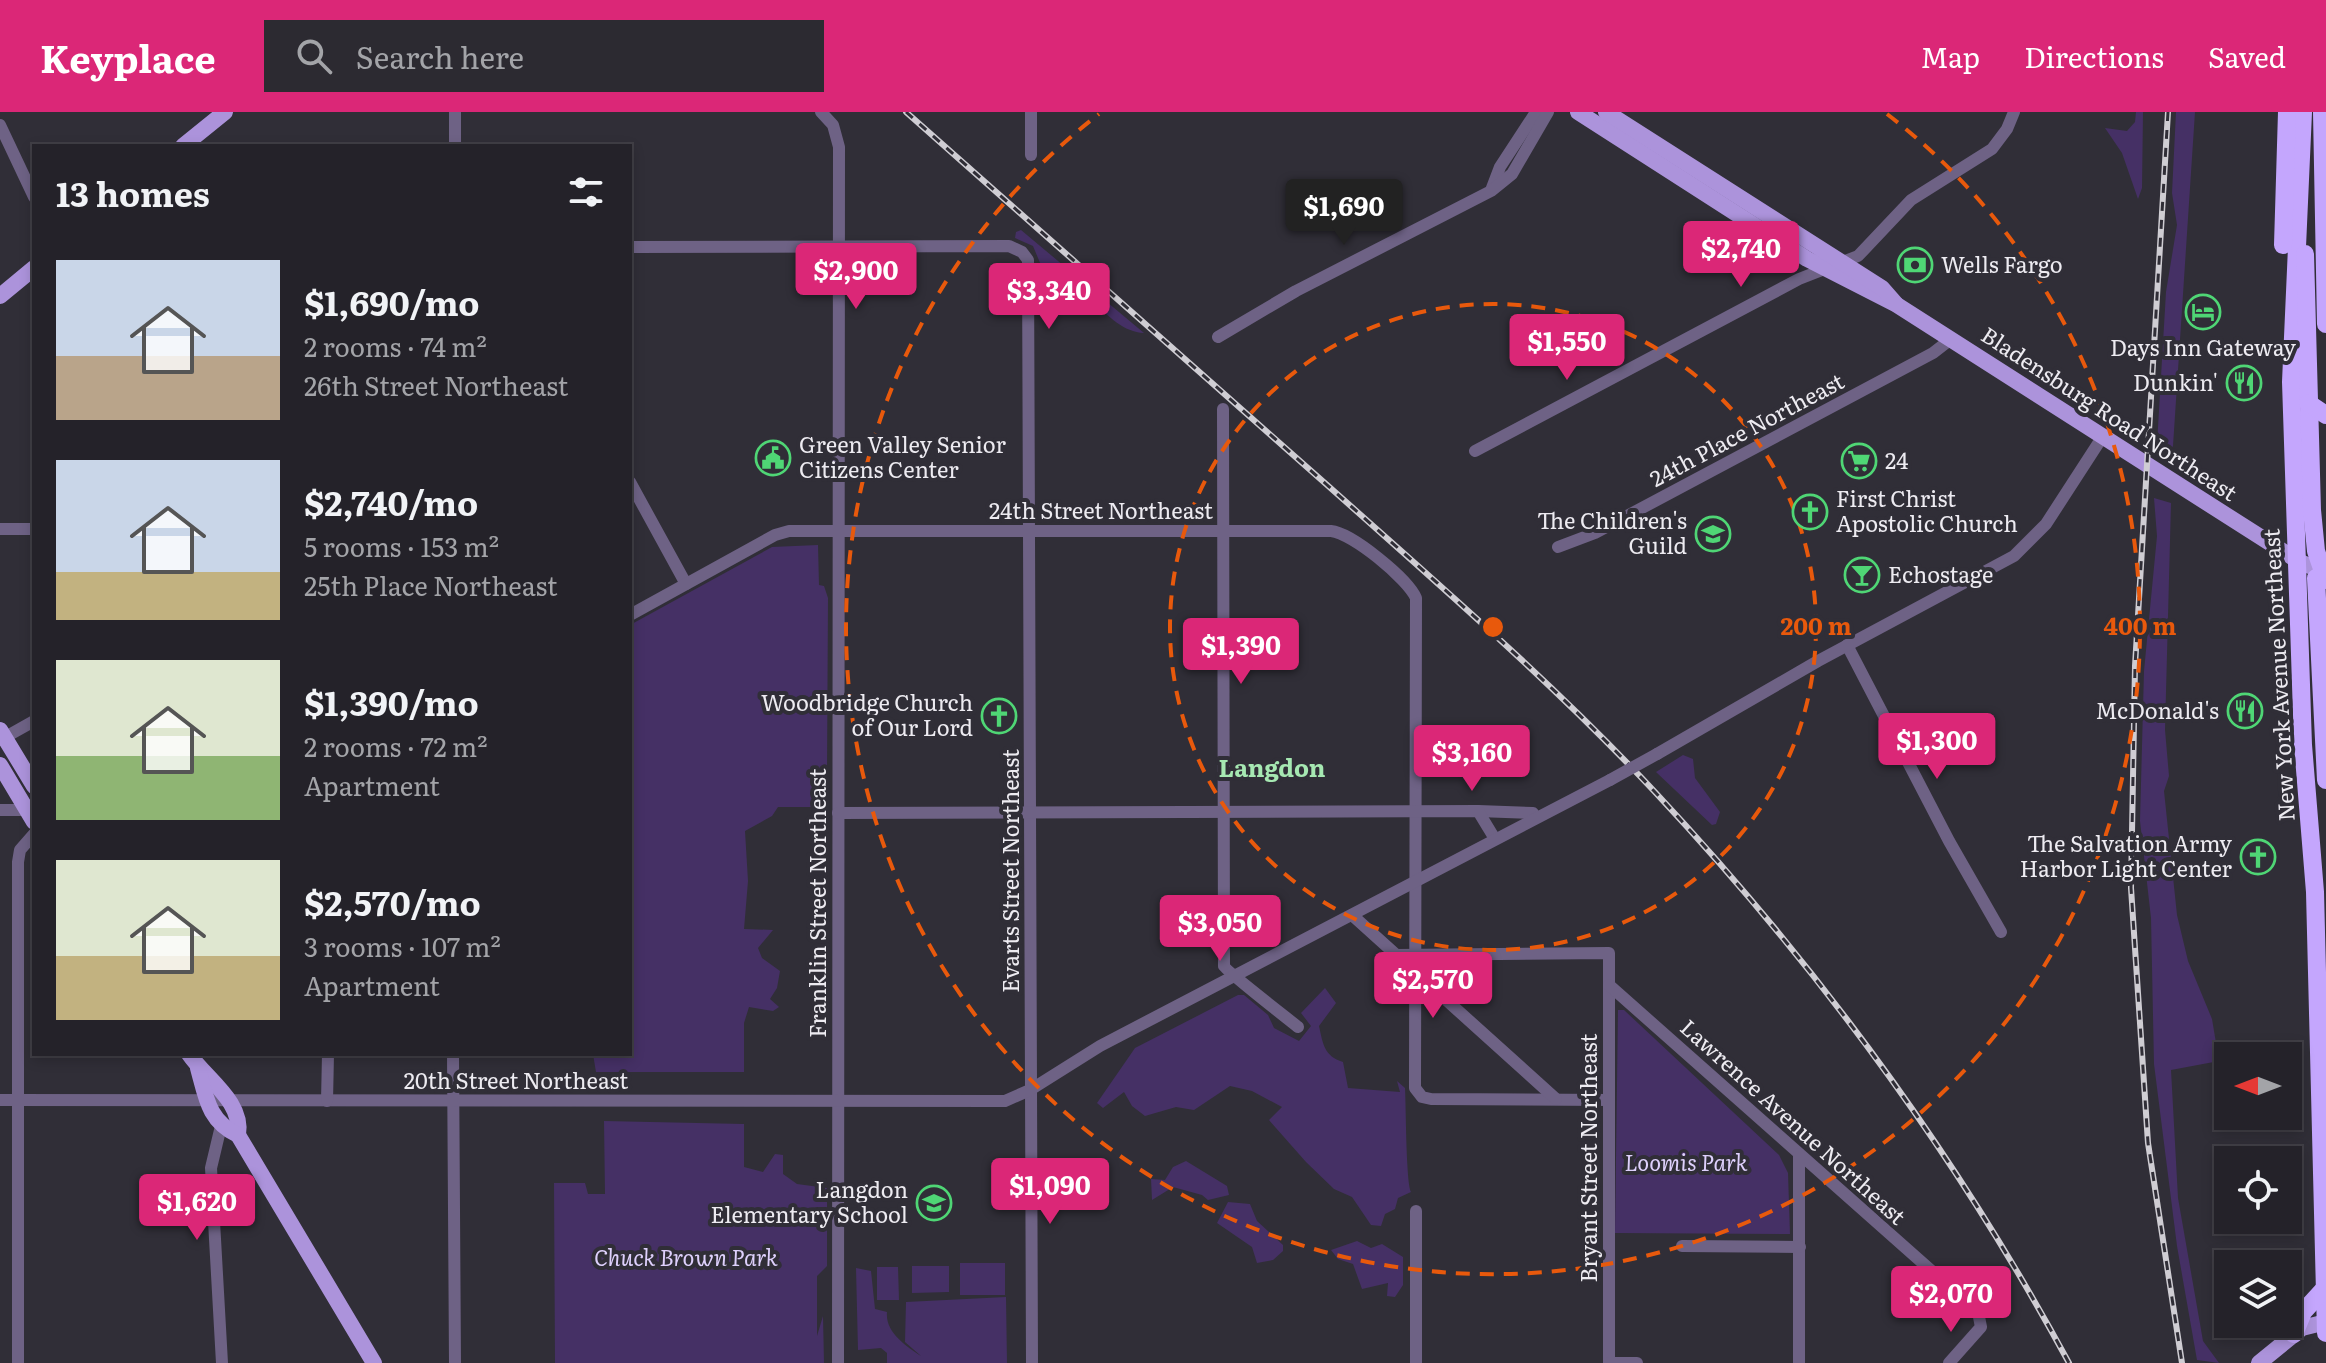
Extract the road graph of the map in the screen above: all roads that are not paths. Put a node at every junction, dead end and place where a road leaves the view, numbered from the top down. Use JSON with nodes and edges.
{"nodes":[{"id":1,"x":225,"y":112,"type":"edge"},
{"id":2,"x":455,"y":112,"type":"edge"},
{"id":3,"x":821,"y":112,"type":"edge"},
{"id":4,"x":1031,"y":112,"type":"edge"},
{"id":5,"x":1536,"y":112,"type":"edge"},
{"id":6,"x":1548,"y":112,"type":"edge"},
{"id":7,"x":1578,"y":112,"type":"edge"},
{"id":8,"x":1606,"y":112,"type":"edge"},
{"id":9,"x":2014,"y":112,"type":"edge"},
{"id":10,"x":2287,"y":112,"type":"edge"},
{"id":11,"x":2303,"y":112,"type":"edge"},
{"id":12,"x":2322,"y":112,"type":"edge"},
{"id":13,"x":0,"y":125,"type":"edge"},
{"id":14,"x":2301,"y":136,"type":"junction"},
{"id":15,"x":190,"y":143,"type":"edge"},
{"id":16,"x":455,"y":144,"type":"edge"},
{"id":17,"x":1031,"y":155,"type":"dead end"},
{"id":18,"x":1682,"y":169,"type":"junction"},
{"id":19,"x":1491,"y":191,"type":"junction"},
{"id":20,"x":32,"y":193,"type":"edge"},
{"id":21,"x":2326,"y":216,"type":"edge"},
{"id":22,"x":2323,"y":241,"type":"junction"},
{"id":23,"x":838,"y":246,"type":"junction"},
{"id":24,"x":632,"y":247,"type":"edge"},
{"id":25,"x":1841,"y":262,"type":"junction"},
{"id":26,"x":1824,"y":268,"type":"junction"},
{"id":27,"x":32,"y":270,"type":"edge"},
{"id":28,"x":0,"y":296,"type":"edge"},
{"id":29,"x":1897,"y":305,"type":"junction"},
{"id":30,"x":2291,"y":321,"type":"junction"},
{"id":31,"x":2326,"y":324,"type":"edge"},
{"id":32,"x":1218,"y":337,"type":"dead end"},
{"id":33,"x":1951,"y":339,"type":"junction"},
{"id":34,"x":2308,"y":403,"type":"junction"},
{"id":35,"x":1223,"y":409,"type":"dead end"},
{"id":36,"x":2326,"y":415,"type":"edge"},
{"id":37,"x":2103,"y":436,"type":"junction"},
{"id":38,"x":1475,"y":451,"type":"dead end"},
{"id":39,"x":632,"y":491,"type":"edge"},
{"id":40,"x":0,"y":529,"type":"edge"},
{"id":41,"x":32,"y":529,"type":"edge"},
{"id":42,"x":838,"y":531,"type":"junction"},
{"id":43,"x":1031,"y":531,"type":"junction"},
{"id":44,"x":1223,"y":531,"type":"junction"},
{"id":45,"x":1558,"y":547,"type":"dead end"},
{"id":46,"x":2298,"y":561,"type":"junction"},
{"id":47,"x":2323,"y":578,"type":"edge"},
{"id":48,"x":686,"y":584,"type":"junction"},
{"id":49,"x":632,"y":614,"type":"edge"},
{"id":50,"x":1847,"y":645,"type":"junction"},
{"id":51,"x":2301,"y":657,"type":"junction"},
{"id":52,"x":2322,"y":658,"type":"junction"},
{"id":53,"x":32,"y":722,"type":"edge"},
{"id":54,"x":2,"y":736,"type":"edge"},
{"id":55,"x":0,"y":765,"type":"edge"},
{"id":56,"x":2326,"y":780,"type":"edge"},
{"id":57,"x":32,"y":783,"type":"edge"},
{"id":58,"x":0,"y":810,"type":"edge"},
{"id":59,"x":1478,"y":811,"type":"junction"},
{"id":60,"x":31,"y":812,"type":"edge"},
{"id":61,"x":838,"y":813,"type":"junction"},
{"id":62,"x":1031,"y":813,"type":"junction"},
{"id":63,"x":1223,"y":813,"type":"junction"},
{"id":64,"x":1414,"y":813,"type":"junction"},
{"id":65,"x":1533,"y":813,"type":"dead end"},
{"id":66,"x":32,"y":836,"type":"edge"},
{"id":67,"x":1495,"y":839,"type":"junction"},
{"id":68,"x":2319,"y":851,"type":"edge"},
{"id":69,"x":1415,"y":882,"type":"junction"},
{"id":70,"x":1352,"y":915,"type":"junction"},
{"id":71,"x":2001,"y":932,"type":"dead end"},
{"id":72,"x":1414,"y":954,"type":"junction"},
{"id":73,"x":1394,"y":955,"type":"junction"},
{"id":74,"x":1415,"y":975,"type":"junction"},
{"id":75,"x":1233,"y":977,"type":"junction"},
{"id":76,"x":1609,"y":985,"type":"junction"},
{"id":77,"x":2322,"y":987,"type":"edge"},
{"id":78,"x":1298,"y":1027,"type":"dead end"},
{"id":79,"x":328,"y":1056,"type":"edge"},
{"id":80,"x":453,"y":1056,"type":"edge"},
{"id":81,"x":194,"y":1061,"type":"edge"},
{"id":82,"x":1030,"y":1090,"type":"junction"},
{"id":83,"x":205,"y":1099,"type":"junction"},
{"id":84,"x":228,"y":1099,"type":"junction"},
{"id":85,"x":1556,"y":1099,"type":"junction"},
{"id":86,"x":0,"y":1100,"type":"edge"},
{"id":87,"x":18,"y":1100,"type":"junction"},
{"id":88,"x":1609,"y":1100,"type":"junction"},
{"id":89,"x":327,"y":1101,"type":"junction"},
{"id":90,"x":838,"y":1101,"type":"junction"},
{"id":91,"x":453,"y":1102,"type":"junction"},
{"id":92,"x":2323,"y":1102,"type":"edge"},
{"id":93,"x":221,"y":1126,"type":"junction"},
{"id":94,"x":238,"y":1135,"type":"junction"},
{"id":95,"x":1799,"y":1154,"type":"junction"},
{"id":96,"x":1416,"y":1211,"type":"dead end"},
{"id":97,"x":1682,"y":1246,"type":"dead end"},
{"id":98,"x":1800,"y":1247,"type":"junction"},
{"id":99,"x":2325,"y":1288,"type":"edge"},
{"id":100,"x":2302,"y":1314,"type":"edge"},
{"id":101,"x":2326,"y":1322,"type":"edge"},
{"id":102,"x":2302,"y":1329,"type":"edge"},
{"id":103,"x":2326,"y":1333,"type":"edge"},
{"id":104,"x":2289,"y":1338,"type":"edge"},
{"id":105,"x":2290,"y":1338,"type":"edge"},
{"id":106,"x":373,"y":1361,"type":"edge"},
{"id":107,"x":18,"y":1363,"type":"edge"},
{"id":108,"x":222,"y":1363,"type":"edge"},
{"id":109,"x":391,"y":1363,"type":"edge"},
{"id":110,"x":455,"y":1363,"type":"edge"},
{"id":111,"x":838,"y":1363,"type":"edge"},
{"id":112,"x":1032,"y":1363,"type":"edge"},
{"id":113,"x":1416,"y":1363,"type":"edge"},
{"id":114,"x":1609,"y":1363,"type":"edge"},
{"id":115,"x":1637,"y":1363,"type":"edge"},
{"id":116,"x":1799,"y":1363,"type":"edge"},
{"id":117,"x":1949,"y":1363,"type":"edge"},
{"id":118,"x":2259,"y":1363,"type":"edge"},
{"id":119,"x":2277,"y":1363,"type":"edge"}],
"edges":[{"from":1,"to":15,"type":"main road"},
{"from":2,"to":16,"type":"street"},
{"from":3,"to":23,"type":"street","name":"Franklin Street Northeast"},
{"from":4,"to":17,"type":"street"},
{"from":5,"to":19,"type":"street"},
{"from":6,"to":19,"type":"street"},
{"from":7,"to":18,"type":"main road","name":"Bladensburg Road Northeast"},
{"from":8,"to":18,"type":"main road","name":"Bladensburg Road Northeast"},
{"from":9,"to":25,"type":"street"},
{"from":10,"to":30,"type":"highway"},
{"from":11,"to":14,"type":"highway","name":"New York Avenue Northeast"},
{"from":12,"to":22,"type":"highway"},
{"from":13,"to":20,"type":"street"},
{"from":14,"to":30,"type":"highway","name":"New York Avenue Northeast"},
{"from":14,"to":34,"type":"highway"},
{"from":18,"to":25,"type":"main road","name":"Bladensburg Road Northeast"},
{"from":18,"to":26,"type":"main road","name":"Bladensburg Road Northeast"},
{"from":19,"to":32,"type":"street"},
{"from":21,"to":22,"type":"highway"},
{"from":22,"to":31,"type":"highway"},
{"from":23,"to":24,"type":"street"},
{"from":23,"to":42,"type":"street","name":"Franklin Street Northeast"},
{"from":23,"to":43,"type":"street","name":"Evarts Street Northeast"},
{"from":25,"to":26,"type":"street"},
{"from":25,"to":29,"type":"main road","name":"Bladensburg Road Northeast"},
{"from":26,"to":29,"type":"main road","name":"Bladensburg Road Northeast"},
{"from":26,"to":38,"type":"street"},
{"from":27,"to":28,"type":"main road"},
{"from":29,"to":33,"type":"main road","name":"Bladensburg Road Northeast"},
{"from":30,"to":46,"type":"highway","name":"New York Avenue Northeast"},
{"from":33,"to":37,"type":"main road","name":"Bladensburg Road Northeast"},
{"from":33,"to":45,"type":"street","name":"24th Place Northeast"},
{"from":34,"to":36,"type":"highway"},
{"from":34,"to":47,"type":"highway"},
{"from":35,"to":44,"type":"street"},
{"from":37,"to":46,"type":"main road","name":"Bladensburg Road Northeast"},
{"from":37,"to":50,"type":"street","name":"20th Street Northeast"},
{"from":39,"to":48,"type":"street"},
{"from":40,"to":41,"type":"street"},
{"from":42,"to":43,"type":"street","name":"24th Street Northeast"},
{"from":42,"to":48,"type":"street","name":"24th Street Northeast"},
{"from":42,"to":61,"type":"street","name":"Franklin Street Northeast"},
{"from":43,"to":44,"type":"street","name":"24th Street Northeast"},
{"from":43,"to":62,"type":"street","name":"Evarts Street Northeast"},
{"from":44,"to":63,"type":"street"},
{"from":44,"to":64,"type":"street","name":"24th Street Northeast"},
{"from":46,"to":47,"type":"main road","name":"Bladensburg Road Northeast"},
{"from":46,"to":51,"type":"highway","name":"New York Avenue Northeast"},
{"from":47,"to":52,"type":"highway"},
{"from":48,"to":49,"type":"street"},
{"from":50,"to":67,"type":"street","name":"20th Street Northeast","bridge":true},
{"from":50,"to":71,"type":"street"},
{"from":51,"to":52,"type":"highway"},
{"from":51,"to":68,"type":"highway","name":"New York Avenue Northeast"},
{"from":52,"to":56,"type":"highway"},
{"from":53,"to":54,"type":"street"},
{"from":54,"to":57,"type":"main road"},
{"from":55,"to":60,"type":"main road"},
{"from":58,"to":60,"type":"street"},
{"from":59,"to":64,"type":"street"},
{"from":59,"to":65,"type":"street"},
{"from":59,"to":67,"type":"street"},
{"from":61,"to":62,"type":"street"},
{"from":61,"to":90,"type":"street","name":"Franklin Street Northeast"},
{"from":62,"to":63,"type":"street"},
{"from":62,"to":82,"type":"street","name":"Evarts Street Northeast"},
{"from":63,"to":64,"type":"street"},
{"from":63,"to":75,"type":"street"},
{"from":64,"to":69,"type":"street"},
{"from":66,"to":87,"type":"street"},
{"from":67,"to":69,"type":"street","name":"20th Street Northeast"},
{"from":68,"to":77,"type":"highway","name":"New York Avenue Northeast"},
{"from":69,"to":70,"type":"street","name":"20th Street Northeast"},
{"from":69,"to":72,"type":"street"},
{"from":70,"to":73,"type":"street"},
{"from":70,"to":75,"type":"street","name":"20th Street Northeast"},
{"from":72,"to":73,"type":"street"},
{"from":72,"to":74,"type":"street"},
{"from":72,"to":76,"type":"street","name":"Bryant Street Northeast"},
{"from":73,"to":74,"type":"street"},
{"from":74,"to":85,"type":"street"},
{"from":74,"to":85,"type":"street"},
{"from":75,"to":78,"type":"street"},
{"from":75,"to":82,"type":"street","name":"20th Street Northeast"},
{"from":76,"to":88,"type":"street","name":"Bryant Street Northeast"},
{"from":76,"to":95,"type":"street","name":"Lawrence Avenue Northeast"},
{"from":77,"to":92,"type":"highway","name":"New York Avenue Northeast"},
{"from":79,"to":89,"type":"street"},
{"from":80,"to":91,"type":"street"},
{"from":81,"to":83,"type":"main road"},
{"from":81,"to":84,"type":"main road"},
{"from":82,"to":90,"type":"street","name":"20th Street Northeast"},
{"from":82,"to":112,"type":"street","name":"Evarts Street Northeast"},
{"from":83,"to":84,"type":"street","name":"20th Street Northeast"},
{"from":83,"to":87,"type":"street","name":"20th Street Northeast"},
{"from":83,"to":93,"type":"main road"},
{"from":84,"to":89,"type":"street","name":"20th Street Northeast"},
{"from":84,"to":94,"type":"main road"},
{"from":85,"to":88,"type":"street"},
{"from":86,"to":87,"type":"street","name":"20th Street Northeast"},
{"from":87,"to":107,"type":"street"},
{"from":88,"to":114,"type":"street","name":"Bryant Street Northeast"},
{"from":89,"to":91,"type":"street","name":"20th Street Northeast"},
{"from":90,"to":91,"type":"street","name":"20th Street Northeast"},
{"from":90,"to":111,"type":"street","name":"Franklin Street Northeast"},
{"from":91,"to":110,"type":"street"},
{"from":92,"to":99,"type":"highway","name":"New York Avenue Northeast"},
{"from":93,"to":94,"type":"main road"},
{"from":93,"to":108,"type":"street"},
{"from":94,"to":106,"type":"main road"},
{"from":95,"to":98,"type":"street"},
{"from":95,"to":117,"type":"street","name":"Lawrence Avenue Northeast"},
{"from":96,"to":113,"type":"street"},
{"from":97,"to":98,"type":"street"},
{"from":98,"to":116,"type":"street"},
{"from":99,"to":100,"type":"highway"},
{"from":99,"to":101,"type":"highway","name":"New York Avenue Northeast"},
{"from":101,"to":102,"type":"main road"},
{"from":101,"to":103,"type":"highway","name":"New York Avenue Northeast"},
{"from":104,"to":118,"type":"main road"},
{"from":105,"to":119,"type":"main road"},
{"from":106,"to":109,"type":"main road"},
{"from":114,"to":115,"type":"street"}]}
